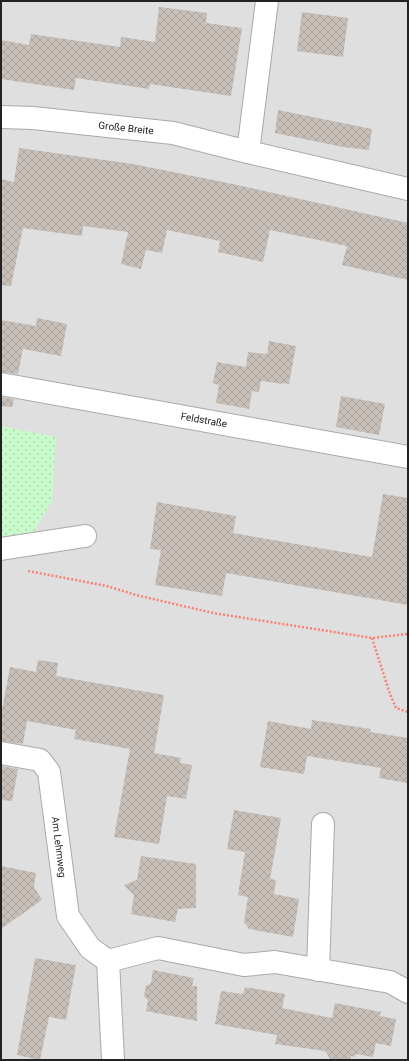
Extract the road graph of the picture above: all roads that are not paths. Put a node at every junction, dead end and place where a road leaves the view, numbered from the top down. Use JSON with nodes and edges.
{"nodes":[{"id":1,"x":267,"y":1,"type":"edge"},
{"id":2,"x":1,"y":116,"type":"edge"},
{"id":3,"x":248,"y":152,"type":"junction"},
{"id":4,"x":408,"y":188,"type":"edge"},
{"id":5,"x":1,"y":384,"type":"edge"},
{"id":6,"x":408,"y":457,"type":"edge"},
{"id":7,"x":85,"y":536,"type":"dead end"},
{"id":8,"x":1,"y":549,"type":"edge"},
{"id":9,"x":1,"y":753,"type":"edge"},
{"id":10,"x":323,"y":824,"type":"dead end"},
{"id":11,"x":108,"y":961,"type":"junction"},
{"id":12,"x":318,"y":970,"type":"junction"},
{"id":13,"x":408,"y":992,"type":"edge"},
{"id":14,"x":113,"y":1060,"type":"edge"}],
"edges":[{"from":1,"to":3,"type":"street"},
{"from":2,"to":3,"type":"street","name":"Große Breite"},
{"from":3,"to":4,"type":"street","name":"Große Breite"},
{"from":5,"to":6,"type":"street","name":"Feldstraße"},
{"from":7,"to":8,"type":"street"},
{"from":9,"to":11,"type":"street","name":"Am Lehmweg"},
{"from":10,"to":12,"type":"street"},
{"from":11,"to":12,"type":"street"},
{"from":11,"to":14,"type":"street"},
{"from":12,"to":13,"type":"street"}]}
